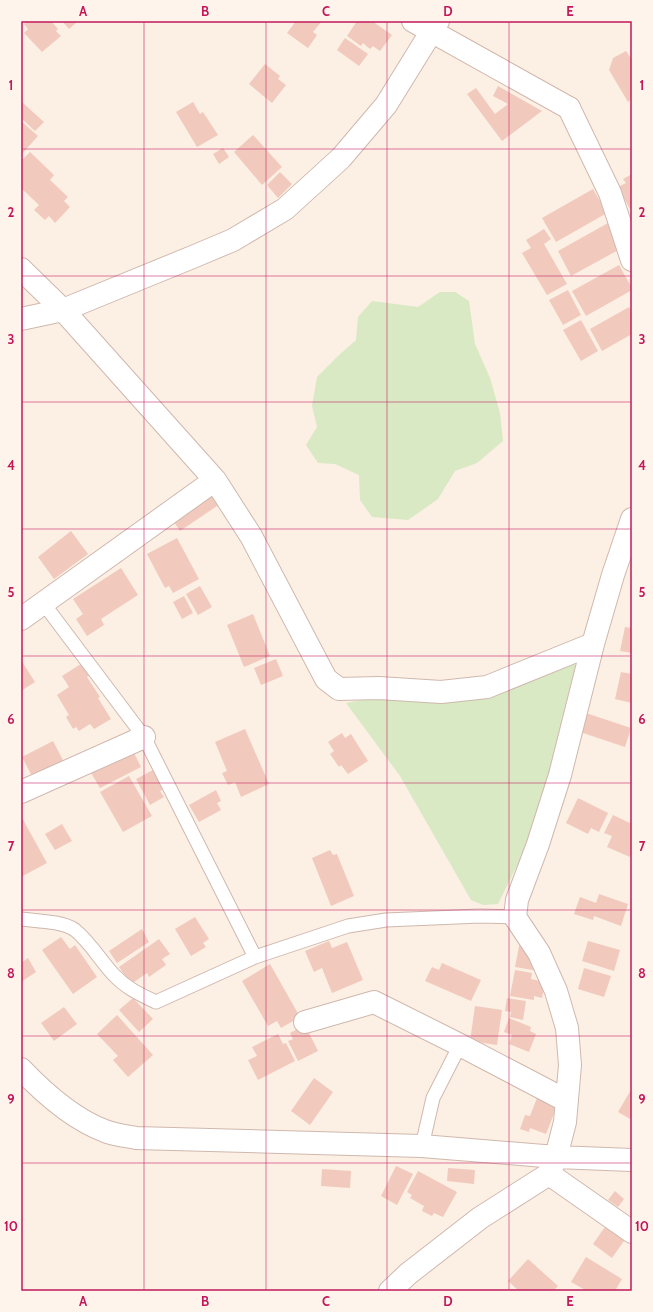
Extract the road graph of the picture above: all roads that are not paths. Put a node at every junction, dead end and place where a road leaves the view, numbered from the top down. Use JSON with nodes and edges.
{"nodes":[{"id":1,"x":414,"y":21,"type":"edge"},
{"id":2,"x":435,"y":27,"type":"edge"},
{"id":3,"x":632,"y":260,"type":"edge"},
{"id":4,"x":21,"y":269,"type":"edge"},
{"id":5,"x":63,"y":310,"type":"junction"},
{"id":6,"x":21,"y":320,"type":"edge"},
{"id":7,"x":215,"y":480,"type":"junction"},
{"id":8,"x":632,"y":518,"type":"edge"},
{"id":9,"x":622,"y":573,"type":"edge"},
{"id":10,"x":44,"y":604,"type":"junction"},
{"id":11,"x":21,"y":619,"type":"edge"},
{"id":12,"x":593,"y":644,"type":"junction"},
{"id":13,"x":144,"y":738,"type":"junction"},
{"id":14,"x":21,"y":792,"type":"edge"},
{"id":15,"x":515,"y":917,"type":"junction"},
{"id":16,"x":21,"y":919,"type":"edge"},
{"id":17,"x":255,"y":957,"type":"junction"},
{"id":18,"x":305,"y":1022,"type":"dead end"},
{"id":19,"x":460,"y":1045,"type":"junction"},
{"id":20,"x":21,"y":1069,"type":"edge"},
{"id":21,"x":567,"y":1101,"type":"junction"},
{"id":22,"x":422,"y":1146,"type":"junction"},
{"id":23,"x":632,"y":1160,"type":"edge"},
{"id":24,"x":552,"y":1165,"type":"junction"},
{"id":25,"x":632,"y":1232,"type":"edge"},
{"id":26,"x":390,"y":1291,"type":"edge"}],
"edges":[{"from":1,"to":2,"type":"street"},
{"from":2,"to":3,"type":"street"},
{"from":2,"to":5,"type":"street"},
{"from":4,"to":5,"type":"street"},
{"from":5,"to":6,"type":"street"},
{"from":5,"to":7,"type":"street"},
{"from":7,"to":10,"type":"street"},
{"from":7,"to":12,"type":"street"},
{"from":8,"to":9,"type":"street"},
{"from":9,"to":12,"type":"street"},
{"from":10,"to":11,"type":"street"},
{"from":10,"to":13,"type":"lane"},
{"from":12,"to":15,"type":"street"},
{"from":13,"to":14,"type":"street"},
{"from":13,"to":17,"type":"lane"},
{"from":15,"to":17,"type":"lane"},
{"from":15,"to":21,"type":"street"},
{"from":16,"to":17,"type":"lane"},
{"from":18,"to":19,"type":"street"},
{"from":19,"to":21,"type":"street"},
{"from":19,"to":22,"type":"lane"},
{"from":20,"to":22,"type":"street"},
{"from":21,"to":24,"type":"street"},
{"from":22,"to":24,"type":"street"},
{"from":23,"to":24,"type":"street"},
{"from":24,"to":25,"type":"street"},
{"from":24,"to":26,"type":"street"}]}
